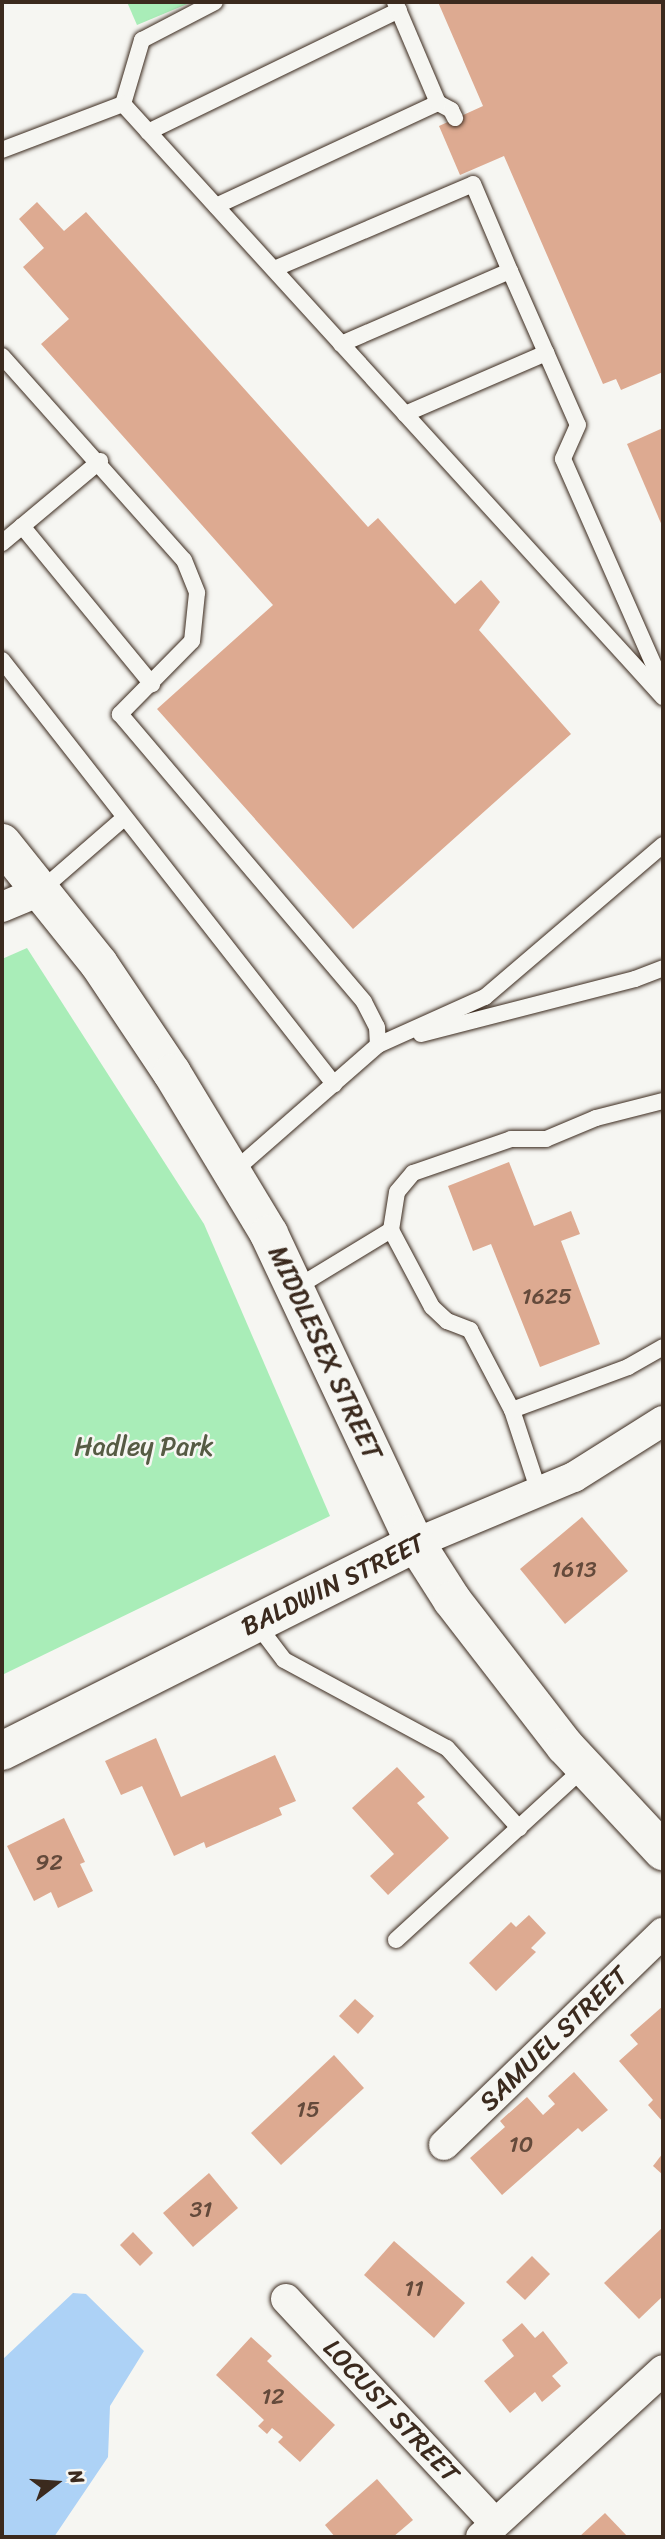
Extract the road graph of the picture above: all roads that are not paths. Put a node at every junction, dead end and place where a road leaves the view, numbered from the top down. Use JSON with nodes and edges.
{"nodes":[{"id":1,"x":215,"y":2,"type":"edge"},
{"id":2,"x":397,"y":6,"type":"edge"},
{"id":3,"x":438,"y":103,"type":"junction"},
{"id":4,"x":123,"y":104,"type":"junction"},
{"id":5,"x":455,"y":118,"type":"dead end"},
{"id":6,"x":148,"y":132,"type":"junction"},
{"id":7,"x":2,"y":150,"type":"edge"},
{"id":8,"x":477,"y":167,"type":"dead end"},
{"id":9,"x":473,"y":184,"type":"junction"},
{"id":10,"x":216,"y":206,"type":"junction"},
{"id":11,"x":274,"y":269,"type":"junction"},
{"id":12,"x":510,"y":271,"type":"junction"},
{"id":13,"x":341,"y":344,"type":"junction"},
{"id":14,"x":546,"y":353,"type":"junction"},
{"id":15,"x":2,"y":356,"type":"edge"},
{"id":16,"x":405,"y":414,"type":"junction"},
{"id":17,"x":100,"y":461,"type":"junction"},
{"id":18,"x":22,"y":526,"type":"junction"},
{"id":19,"x":2,"y":543,"type":"edge"},
{"id":20,"x":2,"y":660,"type":"edge"},
{"id":21,"x":152,"y":684,"type":"junction"},
{"id":22,"x":663,"y":686,"type":"edge"},
{"id":23,"x":663,"y":696,"type":"edge"},
{"id":24,"x":124,"y":818,"type":"junction"},
{"id":25,"x":2,"y":843,"type":"edge"},
{"id":26,"x":663,"y":845,"type":"edge"},
{"id":27,"x":40,"y":891,"type":"junction"},
{"id":28,"x":2,"y":907,"type":"edge"},
{"id":29,"x":663,"y":968,"type":"edge"},
{"id":30,"x":378,"y":1045,"type":"junction"},
{"id":31,"x":334,"y":1084,"type":"junction"},
{"id":32,"x":663,"y":1101,"type":"edge"},
{"id":33,"x":232,"y":1173,"type":"junction"},
{"id":34,"x":391,"y":1230,"type":"junction"},
{"id":35,"x":295,"y":1289,"type":"junction"},
{"id":36,"x":663,"y":1346,"type":"edge"},
{"id":37,"x":512,"y":1410,"type":"junction"},
{"id":38,"x":663,"y":1421,"type":"edge"},
{"id":39,"x":538,"y":1489,"type":"junction"},
{"id":40,"x":416,"y":1543,"type":"junction"},
{"id":41,"x":256,"y":1623,"type":"junction"},
{"id":42,"x":2,"y":1751,"type":"edge"},
{"id":43,"x":585,"y":1767,"type":"junction"},
{"id":44,"x":519,"y":1828,"type":"junction"},
{"id":45,"x":663,"y":1851,"type":"edge"},
{"id":46,"x":663,"y":1933,"type":"edge"},
{"id":47,"x":397,"y":1940,"type":"dead end"},
{"id":48,"x":444,"y":2146,"type":"dead end"},
{"id":49,"x":286,"y":2299,"type":"dead end"},
{"id":50,"x":663,"y":2370,"type":"edge"},
{"id":51,"x":488,"y":2530,"type":"edge"}],
"edges":[{"from":1,"to":4,"type":"lane"},
{"from":2,"to":3,"type":"lane"},
{"from":2,"to":6,"type":"lane"},
{"from":3,"to":5,"type":"lane"},
{"from":3,"to":10,"type":"lane"},
{"from":4,"to":6,"type":"lane"},
{"from":4,"to":7,"type":"lane"},
{"from":6,"to":10,"type":"lane"},
{"from":8,"to":9,"type":"lane"},
{"from":9,"to":11,"type":"lane"},
{"from":9,"to":12,"type":"lane"},
{"from":10,"to":11,"type":"lane"},
{"from":11,"to":13,"type":"lane"},
{"from":12,"to":13,"type":"lane"},
{"from":12,"to":14,"type":"lane"},
{"from":13,"to":16,"type":"lane"},
{"from":14,"to":16,"type":"lane"},
{"from":14,"to":22,"type":"lane"},
{"from":15,"to":17,"type":"lane"},
{"from":16,"to":23,"type":"lane"},
{"from":17,"to":18,"type":"lane"},
{"from":17,"to":21,"type":"lane"},
{"from":18,"to":19,"type":"lane"},
{"from":18,"to":21,"type":"lane"},
{"from":20,"to":24,"type":"lane"},
{"from":21,"to":30,"type":"lane"},
{"from":24,"to":27,"type":"lane"},
{"from":24,"to":31,"type":"lane"},
{"from":25,"to":27,"type":"main road","name":"MIDDLESEX STREET"},
{"from":26,"to":30,"type":"lane"},
{"from":27,"to":28,"type":"street"},
{"from":27,"to":33,"type":"main road","name":"MIDDLESEX STREET"},
{"from":29,"to":30,"type":"lane"},
{"from":30,"to":31,"type":"lane"},
{"from":31,"to":33,"type":"lane"},
{"from":32,"to":34,"type":"lane"},
{"from":33,"to":35,"type":"main road","name":"MIDDLESEX STREET"},
{"from":34,"to":35,"type":"lane"},
{"from":34,"to":37,"type":"lane"},
{"from":35,"to":40,"type":"main road","name":"MIDDLESEX STREET"},
{"from":36,"to":37,"type":"lane"},
{"from":37,"to":39,"type":"lane"},
{"from":38,"to":39,"type":"street","name":"BALDWIN STREET"},
{"from":39,"to":40,"type":"street","name":"BALDWIN STREET"},
{"from":40,"to":41,"type":"main road","name":"BALDWIN STREET"},
{"from":40,"to":43,"type":"main road","name":"MIDDLESEX STREET"},
{"from":41,"to":42,"type":"main road","name":"BALDWIN STREET"},
{"from":41,"to":44,"type":"lane"},
{"from":43,"to":44,"type":"lane"},
{"from":43,"to":45,"type":"main road","name":"MIDDLESEX STREET"},
{"from":44,"to":47,"type":"lane"},
{"from":46,"to":48,"type":"street","name":"SAMUEL STREET"},
{"from":49,"to":51,"type":"street","name":"LOCUST STREET"},
{"from":50,"to":51,"type":"street"}]}
